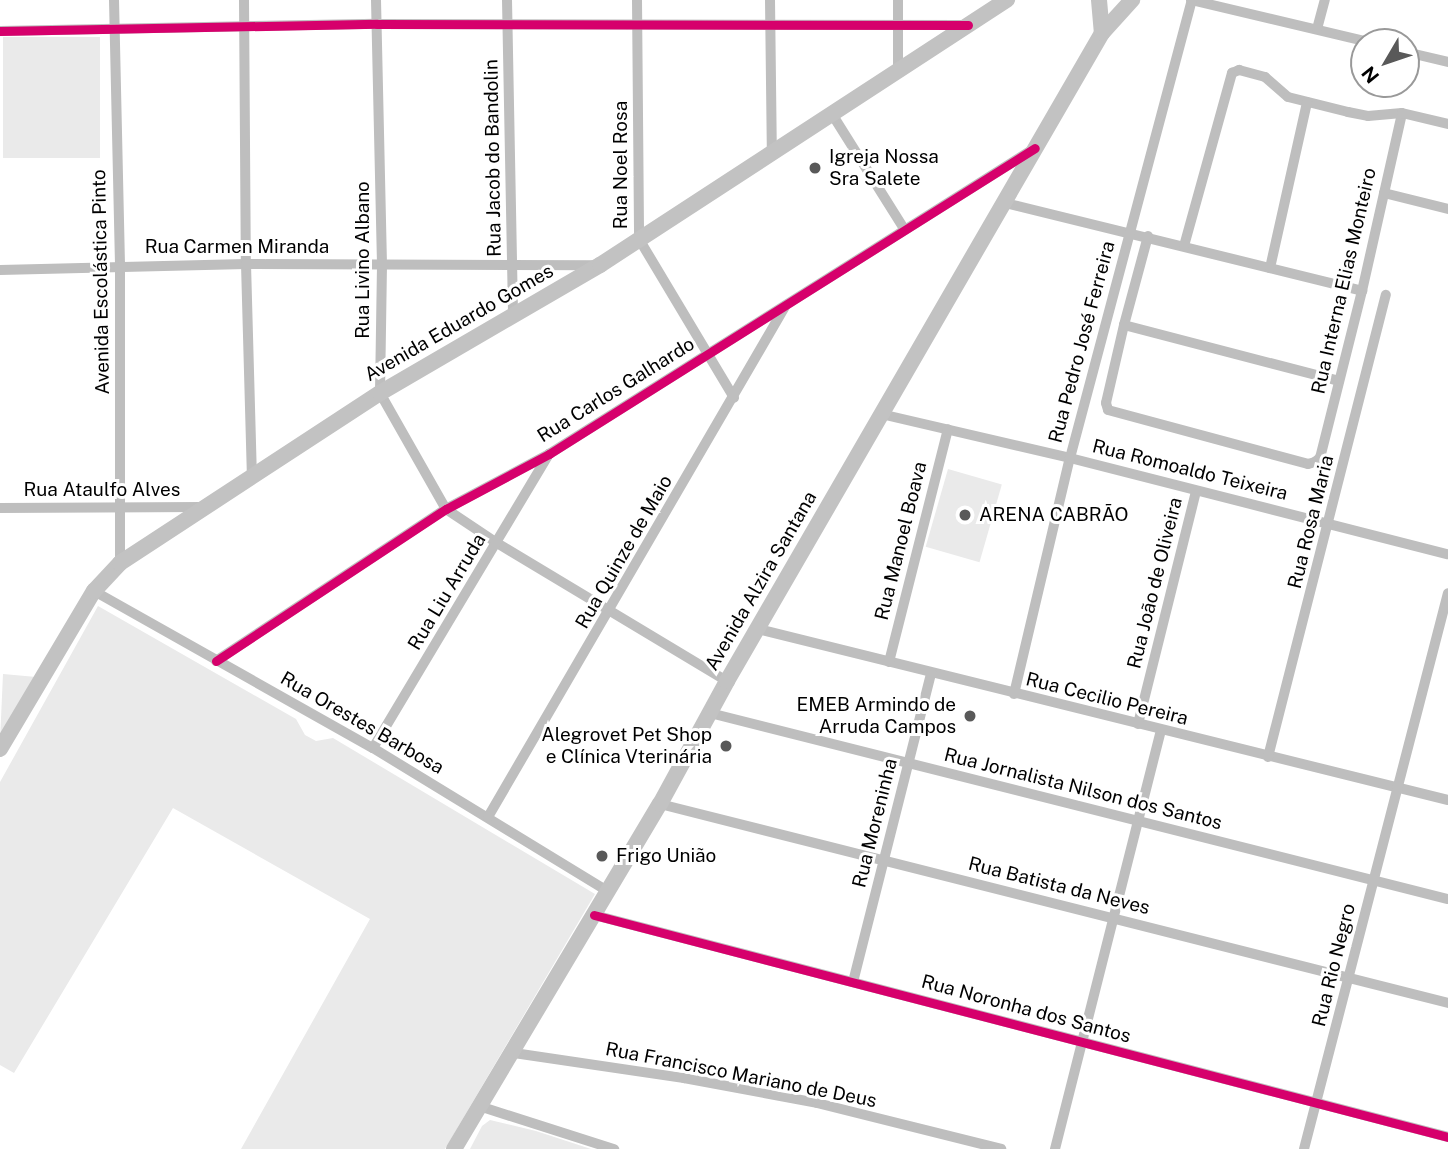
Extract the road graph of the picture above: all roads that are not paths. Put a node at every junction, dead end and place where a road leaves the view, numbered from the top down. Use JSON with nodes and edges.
{"nodes":[{"id":1,"x":114,"y":0,"type":"edge"},
{"id":2,"x":244,"y":0,"type":"edge"},
{"id":3,"x":376,"y":0,"type":"edge"},
{"id":4,"x":507,"y":0,"type":"edge"},
{"id":5,"x":637,"y":0,"type":"edge"},
{"id":6,"x":770,"y":0,"type":"edge"},
{"id":7,"x":898,"y":0,"type":"edge"},
{"id":8,"x":1007,"y":0,"type":"edge"},
{"id":9,"x":1099,"y":0,"type":"edge"},
{"id":10,"x":1132,"y":0,"type":"edge"},
{"id":11,"x":1191,"y":0,"type":"edge"},
{"id":12,"x":1325,"y":0,"type":"edge"},
{"id":13,"x":638,"y":22,"type":"junction"},
{"id":14,"x":377,"y":24,"type":"junction"},
{"id":15,"x":507,"y":24,"type":"junction"},
{"id":16,"x":968,"y":25,"type":"junction"},
{"id":17,"x":244,"y":26,"type":"junction"},
{"id":18,"x":770,"y":26,"type":"junction"},
{"id":19,"x":898,"y":26,"type":"junction"},
{"id":20,"x":114,"y":28,"type":"junction"},
{"id":21,"x":1317,"y":29,"type":"junction"},
{"id":22,"x":0,"y":31,"type":"edge"},
{"id":23,"x":1102,"y":33,"type":"junction"},
{"id":24,"x":1350,"y":37,"type":"edge"},
{"id":25,"x":1420,"y":54,"type":"edge"},
{"id":26,"x":1447,"y":59,"type":"edge"},
{"id":27,"x":898,"y":69,"type":"junction"},
{"id":28,"x":1307,"y":102,"type":"junction"},
{"id":29,"x":1402,"y":113,"type":"junction"},
{"id":30,"x":832,"y":114,"type":"junction"},
{"id":31,"x":1448,"y":124,"type":"edge"},
{"id":32,"x":1035,"y":148,"type":"junction"},
{"id":33,"x":772,"y":153,"type":"junction"},
{"id":34,"x":1384,"y":193,"type":"junction"},
{"id":35,"x":1005,"y":202,"type":"junction"},
{"id":36,"x":1448,"y":209,"type":"edge"},
{"id":37,"x":904,"y":229,"type":"junction"},
{"id":38,"x":1129,"y":231,"type":"junction"},
{"id":39,"x":1148,"y":236,"type":"junction"},
{"id":40,"x":639,"y":239,"type":"junction"},
{"id":41,"x":1184,"y":246,"type":"junction"},
{"id":42,"x":246,"y":264,"type":"junction"},
{"id":43,"x":120,"y":265,"type":"junction"},
{"id":44,"x":382,"y":265,"type":"junction"},
{"id":45,"x":600,"y":265,"type":"junction"},
{"id":46,"x":513,"y":267,"type":"junction"},
{"id":47,"x":1270,"y":268,"type":"junction"},
{"id":48,"x":0,"y":270,"type":"edge"},
{"id":49,"x":1362,"y":291,"type":"junction"},
{"id":50,"x":1386,"y":295,"type":"dead end"},
{"id":51,"x":788,"y":302,"type":"junction"},
{"id":52,"x":513,"y":316,"type":"junction"},
{"id":53,"x":1124,"y":325,"type":"junction"},
{"id":54,"x":707,"y":353,"type":"junction"},
{"id":55,"x":1339,"y":381,"type":"junction"},
{"id":56,"x":380,"y":393,"type":"junction"},
{"id":57,"x":734,"y":398,"type":"junction"},
{"id":58,"x":881,"y":414,"type":"junction"},
{"id":59,"x":948,"y":429,"type":"junction"},
{"id":60,"x":550,"y":453,"type":"junction"},
{"id":61,"x":1070,"y":458,"type":"junction"},
{"id":62,"x":252,"y":476,"type":"junction"},
{"id":63,"x":1196,"y":491,"type":"junction"},
{"id":64,"x":121,"y":507,"type":"junction"},
{"id":65,"x":0,"y":508,"type":"edge"},
{"id":66,"x":204,"y":508,"type":"junction"},
{"id":67,"x":446,"y":509,"type":"junction"},
{"id":68,"x":1329,"y":522,"type":"junction"},
{"id":69,"x":497,"y":543,"type":"junction"},
{"id":70,"x":1448,"y":554,"type":"edge"},
{"id":71,"x":120,"y":563,"type":"junction"},
{"id":72,"x":94,"y":591,"type":"junction"},
{"id":73,"x":1448,"y":593,"type":"edge"},
{"id":74,"x":611,"y":611,"type":"junction"},
{"id":75,"x":758,"y":629,"type":"junction"},
{"id":76,"x":216,"y":661,"type":"junction"},
{"id":77,"x":889,"y":662,"type":"junction"},
{"id":78,"x":931,"y":673,"type":"junction"},
{"id":79,"x":727,"y":681,"type":"junction"},
{"id":80,"x":1014,"y":694,"type":"junction"},
{"id":81,"x":710,"y":713,"type":"junction"},
{"id":82,"x":1138,"y":724,"type":"junction"},
{"id":83,"x":1160,"y":730,"type":"junction"},
{"id":84,"x":373,"y":748,"type":"junction"},
{"id":85,"x":0,"y":749,"type":"edge"},
{"id":86,"x":1268,"y":757,"type":"junction"},
{"id":87,"x":909,"y":763,"type":"junction"},
{"id":88,"x":1397,"y":789,"type":"junction"},
{"id":89,"x":1448,"y":800,"type":"edge"},
{"id":90,"x":660,"y":804,"type":"junction"},
{"id":91,"x":488,"y":817,"type":"junction"},
{"id":92,"x":1138,"y":821,"type":"junction"},
{"id":93,"x":884,"y":859,"type":"junction"},
{"id":94,"x":1374,"y":880,"type":"junction"},
{"id":95,"x":609,"y":892,"type":"junction"},
{"id":96,"x":1448,"y":899,"type":"edge"},
{"id":97,"x":594,"y":915,"type":"junction"},
{"id":98,"x":1113,"y":918,"type":"junction"},
{"id":99,"x":1348,"y":978,"type":"junction"},
{"id":100,"x":853,"y":982,"type":"junction"},
{"id":101,"x":1448,"y":1003,"type":"edge"},
{"id":102,"x":1082,"y":1042,"type":"junction"},
{"id":103,"x":514,"y":1053,"type":"junction"},
{"id":104,"x":1316,"y":1103,"type":"junction"},
{"id":105,"x":479,"y":1106,"type":"junction"},
{"id":106,"x":1448,"y":1137,"type":"edge"},
{"id":107,"x":454,"y":1149,"type":"edge"},
{"id":108,"x":614,"y":1149,"type":"edge"},
{"id":109,"x":1001,"y":1149,"type":"edge"},
{"id":110,"x":1055,"y":1149,"type":"edge"},
{"id":111,"x":1304,"y":1149,"type":"edge"}],
"edges":[{"from":1,"to":20,"type":"street","name":"Avenida Escolástica Pinto"},
{"from":2,"to":17,"type":"street"},
{"from":3,"to":14,"type":"street","name":"Rua Livino Albano"},
{"from":4,"to":15,"type":"street","name":"Rua Jacob do Bandolin"},
{"from":5,"to":13,"type":"street","name":"Rua Noel Rosa"},
{"from":6,"to":18,"type":"street"},
{"from":7,"to":19,"type":"street"},
{"from":8,"to":16,"type":"main road","name":"Avenida Eduardo Gomes"},
{"from":9,"to":23,"type":"main road"},
{"from":10,"to":23,"type":"main road","name":"Avenida Alzira Santana"},
{"from":11,"to":21,"type":"street"},
{"from":11,"to":38,"type":"street","name":"Rua Pedro José Ferreira"},
{"from":12,"to":21,"type":"street"},
{"from":13,"to":15,"type":"street"},
{"from":13,"to":18,"type":"street"},
{"from":13,"to":40,"type":"street","name":"Rua Noel Rosa"},
{"from":14,"to":15,"type":"street"},
{"from":14,"to":17,"type":"street"},
{"from":14,"to":44,"type":"street","name":"Rua Livino Albano"},
{"from":15,"to":46,"type":"street","name":"Rua Jacob do Bandolin"},
{"from":16,"to":19,"type":"street"},
{"from":16,"to":27,"type":"main road","name":"Avenida Eduardo Gomes"},
{"from":17,"to":20,"type":"street"},
{"from":17,"to":42,"type":"street"},
{"from":18,"to":19,"type":"street"},
{"from":18,"to":33,"type":"street"},
{"from":19,"to":27,"type":"street"},
{"from":20,"to":22,"type":"street"},
{"from":20,"to":43,"type":"street","name":"Avenida Escolástica Pinto"},
{"from":21,"to":24,"type":"street"},
{"from":23,"to":32,"type":"main road","name":"Avenida Alzira Santana"},
{"from":25,"to":26,"type":"street"},
{"from":27,"to":30,"type":"main road","name":"Avenida Eduardo Gomes"},
{"from":28,"to":29,"type":"street"},
{"from":28,"to":41,"type":"street"},
{"from":28,"to":47,"type":"street"},
{"from":29,"to":31,"type":"street"},
{"from":29,"to":34,"type":"street","name":"Rua Interna Elias Monteiro"},
{"from":30,"to":33,"type":"main road","name":"Avenida Eduardo Gomes"},
{"from":30,"to":37,"type":"street"},
{"from":32,"to":35,"type":"main road","name":"Avenida Alzira Santana"},
{"from":32,"to":37,"type":"street","name":"Rua Carlos Galhardo"},
{"from":33,"to":40,"type":"main road","name":"Avenida Eduardo Gomes"},
{"from":34,"to":36,"type":"street"},
{"from":34,"to":49,"type":"street","name":"Rua Interna Elias Monteiro"},
{"from":35,"to":38,"type":"street"},
{"from":35,"to":58,"type":"main road","name":"Avenida Alzira Santana"},
{"from":37,"to":51,"type":"street","name":"Rua Carlos Galhardo"},
{"from":38,"to":39,"type":"street"},
{"from":38,"to":61,"type":"street","name":"Rua Pedro José Ferreira"},
{"from":39,"to":41,"type":"street"},
{"from":39,"to":53,"type":"street"},
{"from":40,"to":45,"type":"main road","name":"Avenida Eduardo Gomes"},
{"from":40,"to":54,"type":"street","name":"Rua Noel Rosa"},
{"from":41,"to":47,"type":"street"},
{"from":42,"to":43,"type":"street","name":"Rua Carmen Miranda"},
{"from":42,"to":44,"type":"street","name":"Rua Carmen Miranda"},
{"from":42,"to":62,"type":"street"},
{"from":43,"to":48,"type":"street","name":"Rua Carmen Miranda"},
{"from":43,"to":64,"type":"street","name":"Avenida Escolástica Pinto"},
{"from":44,"to":46,"type":"street","name":"Rua Carmen Miranda"},
{"from":44,"to":56,"type":"street","name":"Rua Livino Albano"},
{"from":45,"to":46,"type":"street","name":"Rua Carmen Miranda"},
{"from":45,"to":52,"type":"main road","name":"Avenida Eduardo Gomes"},
{"from":46,"to":52,"type":"street","name":"Rua Jacob do Bandolin"},
{"from":47,"to":49,"type":"street"},
{"from":49,"to":55,"type":"street","name":"Rua Interna Elias Monteiro"},
{"from":50,"to":68,"type":"street","name":"Rua Rosa Maria"},
{"from":51,"to":54,"type":"street","name":"Rua Carlos Galhardo"},
{"from":51,"to":57,"type":"street","name":"Rua Quinze de Maio"},
{"from":52,"to":56,"type":"main road","name":"Avenida Eduardo Gomes"},
{"from":53,"to":55,"type":"street"},
{"from":53,"to":55,"type":"street","name":"Rua Interna Elias Monteiro"},
{"from":54,"to":57,"type":"street","name":"Rua Noel Rosa"},
{"from":54,"to":60,"type":"street","name":"Rua Carlos Galhardo"},
{"from":56,"to":62,"type":"main road","name":"Avenida Eduardo Gomes"},
{"from":56,"to":67,"type":"street"},
{"from":57,"to":74,"type":"street","name":"Rua Quinze de Maio"},
{"from":58,"to":59,"type":"street","name":"Rua Romoaldo Teixeira"},
{"from":58,"to":75,"type":"main road","name":"Avenida Alzira Santana"},
{"from":59,"to":61,"type":"street","name":"Rua Romoaldo Teixeira"},
{"from":59,"to":77,"type":"street","name":"Rua Manoel Boava"},
{"from":60,"to":67,"type":"street","name":"Rua Carlos Galhardo"},
{"from":60,"to":69,"type":"street","name":"Rua Liu Arruda"},
{"from":61,"to":63,"type":"street","name":"Rua Romoaldo Teixeira"},
{"from":61,"to":80,"type":"street","name":"Rua Pedro José Ferreira"},
{"from":62,"to":66,"type":"main road","name":"Avenida Eduardo Gomes"},
{"from":63,"to":68,"type":"street","name":"Rua Romoaldo Teixeira"},
{"from":63,"to":82,"type":"street","name":"Rua João de Oliveira"},
{"from":64,"to":65,"type":"street","name":"Rua Ataulfo Alves"},
{"from":64,"to":66,"type":"street","name":"Rua Ataulfo Alves"},
{"from":64,"to":71,"type":"street","name":"Avenida Escolástica Pinto"},
{"from":66,"to":71,"type":"main road","name":"Avenida Eduardo Gomes"},
{"from":67,"to":69,"type":"street"},
{"from":67,"to":76,"type":"street","name":"Rua Carlos Galhardo"},
{"from":68,"to":70,"type":"street","name":"Rua Romoaldo Teixeira"},
{"from":68,"to":86,"type":"street","name":"Rua Rosa Maria"},
{"from":69,"to":74,"type":"street"},
{"from":69,"to":84,"type":"street","name":"Rua Liu Arruda"},
{"from":71,"to":72,"type":"main road","name":"Avenida Eduardo Gomes"},
{"from":72,"to":76,"type":"street","name":"Rua Orestes Barbosa"},
{"from":72,"to":85,"type":"main road","name":"Avenida Eduardo Gomes"},
{"from":73,"to":88,"type":"street","name":"Rua Rio Negro"},
{"from":74,"to":79,"type":"street"},
{"from":74,"to":91,"type":"street","name":"Rua Quinze de Maio"},
{"from":75,"to":77,"type":"street","name":"Rua Cecilio Pereira"},
{"from":75,"to":79,"type":"main road","name":"Avenida Alzira Santana"},
{"from":76,"to":84,"type":"street","name":"Rua Orestes Barbosa"},
{"from":77,"to":78,"type":"street","name":"Rua Cecilio Pereira"},
{"from":78,"to":80,"type":"street","name":"Rua Cecilio Pereira"},
{"from":78,"to":87,"type":"street","name":"Rua Moreninha"},
{"from":79,"to":81,"type":"main road","name":"Avenida Alzira Santana"},
{"from":80,"to":82,"type":"street","name":"Rua Cecilio Pereira"},
{"from":81,"to":87,"type":"street","name":"Rua Jornalista Nilson dos Santos"},
{"from":81,"to":90,"type":"main road","name":"Avenida Alzira Santana"},
{"from":82,"to":83,"type":"street","name":"Rua Cecilio Pereira"},
{"from":83,"to":86,"type":"street","name":"Rua Cecilio Pereira"},
{"from":83,"to":92,"type":"street"},
{"from":84,"to":91,"type":"street","name":"Rua Orestes Barbosa"},
{"from":86,"to":88,"type":"street","name":"Rua Cecilio Pereira"},
{"from":87,"to":92,"type":"street","name":"Rua Jornalista Nilson dos Santos"},
{"from":87,"to":93,"type":"street","name":"Rua Moreninha"},
{"from":88,"to":89,"type":"street","name":"Rua Cecilio Pereira"},
{"from":88,"to":94,"type":"street","name":"Rua Rio Negro"},
{"from":90,"to":93,"type":"street","name":"Rua Batista da Neves"},
{"from":90,"to":95,"type":"main road","name":"Avenida Alzira Santana"},
{"from":91,"to":95,"type":"street","name":"Rua Orestes Barbosa"},
{"from":92,"to":94,"type":"street","name":"Rua Jornalista Nilson dos Santos"},
{"from":92,"to":98,"type":"street"},
{"from":93,"to":98,"type":"street","name":"Rua Batista da Neves"},
{"from":93,"to":100,"type":"street","name":"Rua Moreninha"},
{"from":94,"to":96,"type":"street","name":"Rua Jornalista Nilson dos Santos"},
{"from":94,"to":99,"type":"street","name":"Rua Rio Negro"},
{"from":95,"to":97,"type":"main road","name":"Avenida Alzira Santana"},
{"from":97,"to":100,"type":"street","name":"Rua Noronha dos Santos"},
{"from":97,"to":103,"type":"main road","name":"Avenida Alzira Santana"},
{"from":98,"to":99,"type":"street","name":"Rua Batista da Neves"},
{"from":98,"to":102,"type":"street"},
{"from":99,"to":101,"type":"street","name":"Rua Batista da Neves"},
{"from":99,"to":104,"type":"street","name":"Rua Rio Negro"},
{"from":100,"to":102,"type":"street","name":"Rua Noronha dos Santos"},
{"from":102,"to":104,"type":"street","name":"Rua Noronha dos Santos"},
{"from":102,"to":110,"type":"street"},
{"from":103,"to":105,"type":"main road","name":"Avenida Alzira Santana"},
{"from":103,"to":109,"type":"street","name":"Rua Francisco Mariano de Deus"},
{"from":104,"to":106,"type":"street","name":"Rua Noronha dos Santos"},
{"from":104,"to":111,"type":"street","name":"Rua Rio Negro"},
{"from":105,"to":107,"type":"main road","name":"Avenida Alzira Santana"},
{"from":105,"to":108,"type":"street"}]}
